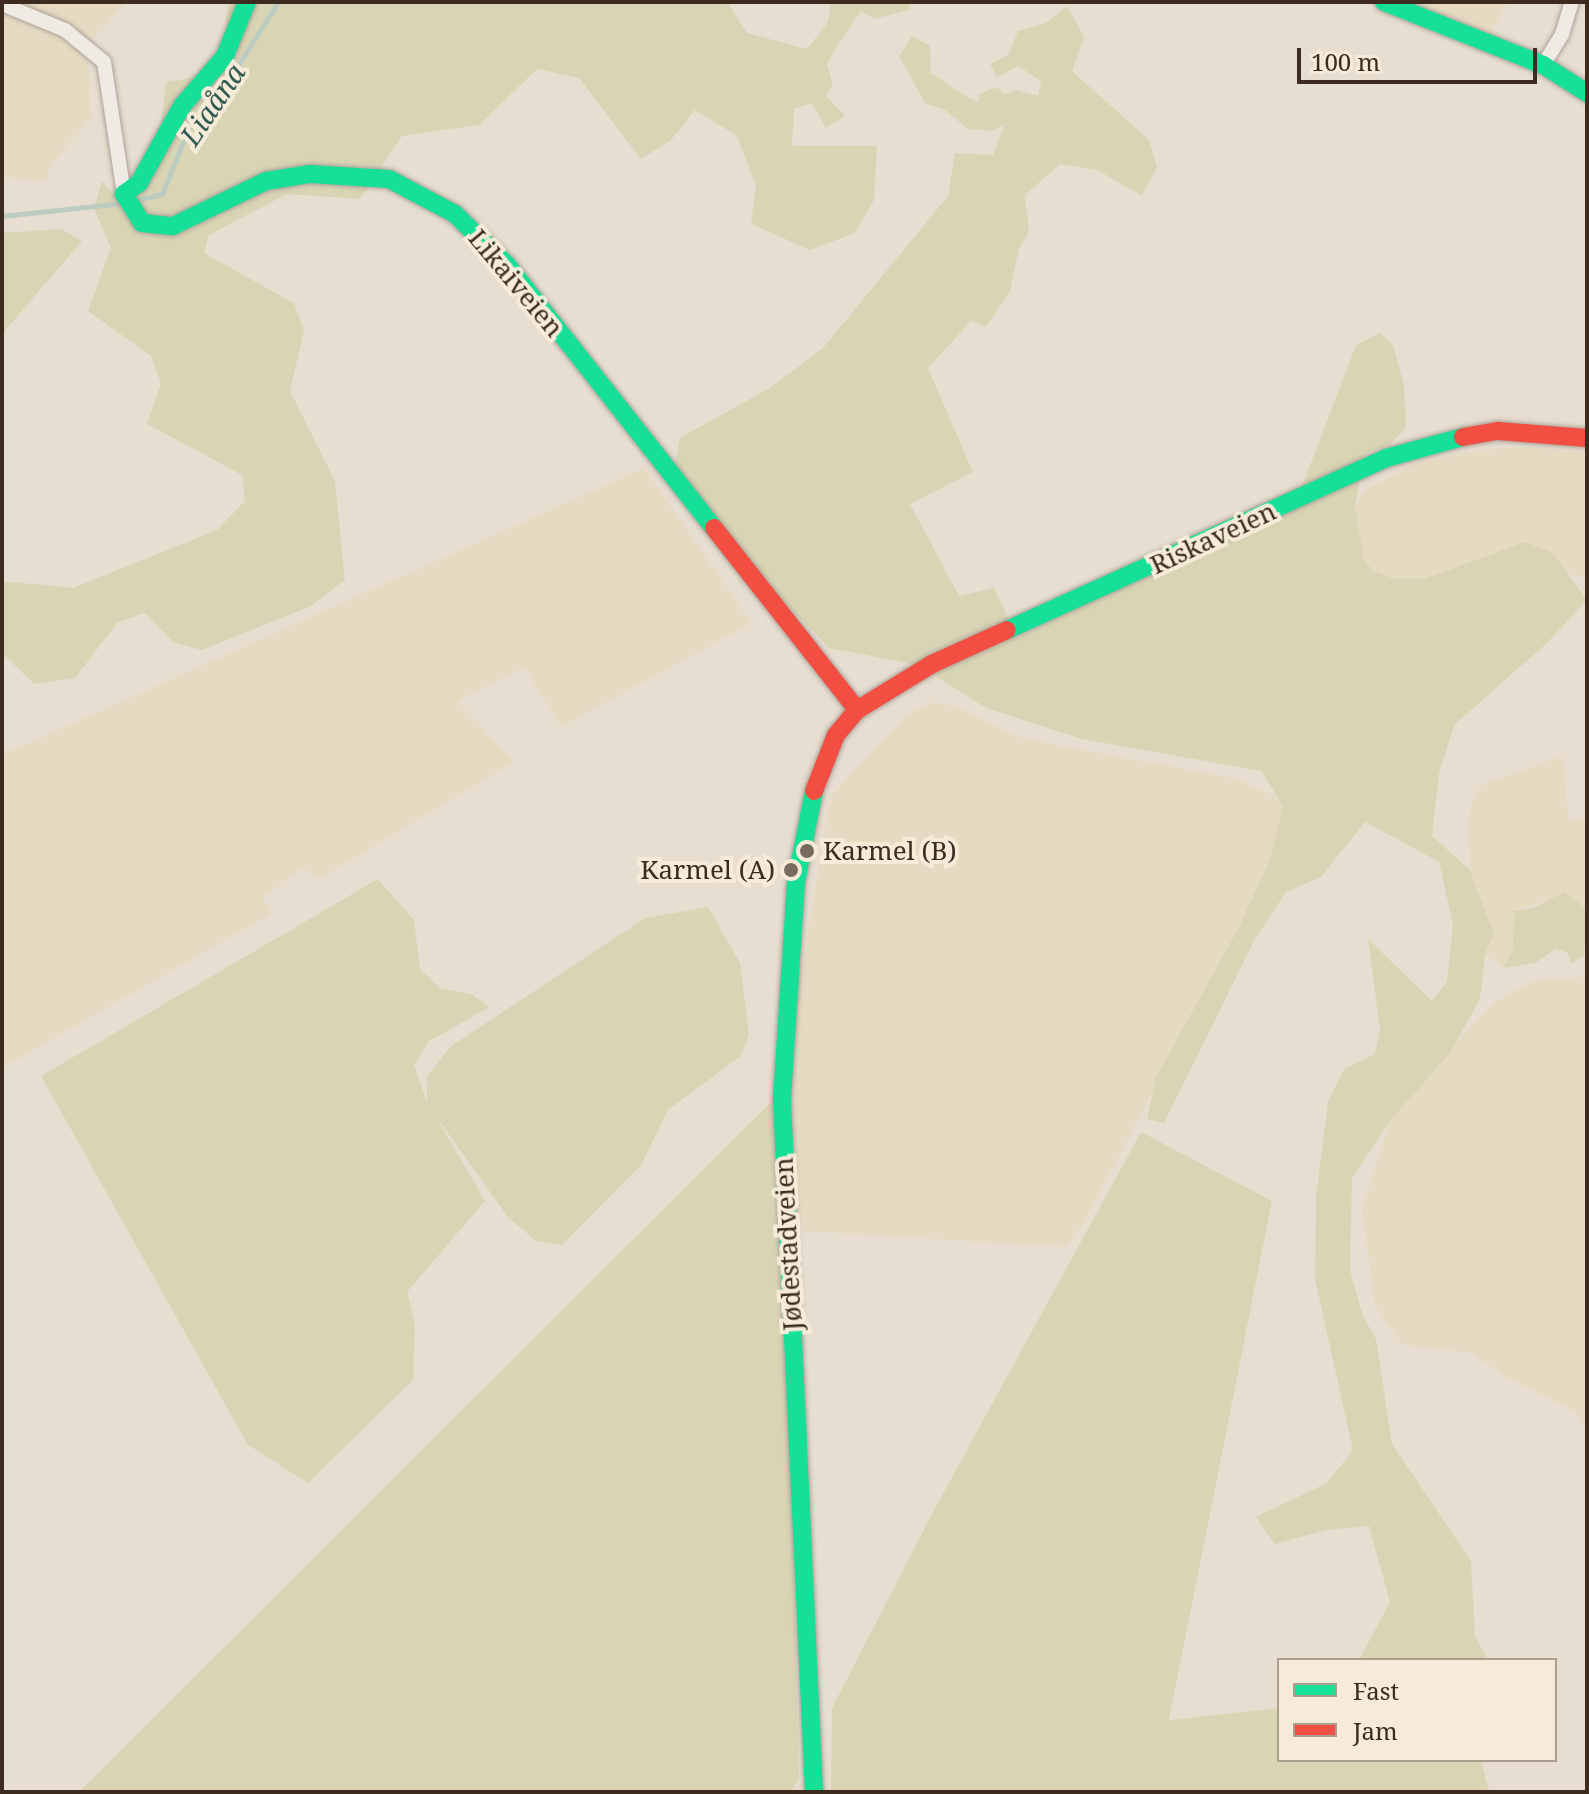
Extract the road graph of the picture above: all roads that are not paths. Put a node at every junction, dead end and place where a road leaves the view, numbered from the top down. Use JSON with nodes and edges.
{"nodes":[{"id":1,"x":247,"y":2,"type":"edge"},
{"id":2,"x":1384,"y":2,"type":"edge"},
{"id":3,"x":1572,"y":2,"type":"edge"},
{"id":4,"x":2,"y":4,"type":"edge"},
{"id":5,"x":1543,"y":65,"type":"junction"},
{"id":6,"x":1587,"y":93,"type":"edge"},
{"id":7,"x":124,"y":194,"type":"junction"},
{"id":8,"x":1587,"y":438,"type":"edge"},
{"id":9,"x":857,"y":710,"type":"junction"},
{"id":10,"x":814,"y":1792,"type":"edge"}],
"edges":[{"from":1,"to":7,"type":"main road"},
{"from":2,"to":5,"type":"main road"},
{"from":3,"to":5,"type":"street"},
{"from":4,"to":7,"type":"street"},
{"from":5,"to":6,"type":"main road"},
{"from":7,"to":9,"type":"main road","name":"Likaiveien"},
{"from":8,"to":9,"type":"main road","name":"Riskaveien"},
{"from":9,"to":10,"type":"main road","name":"Jødestadveien"}]}
